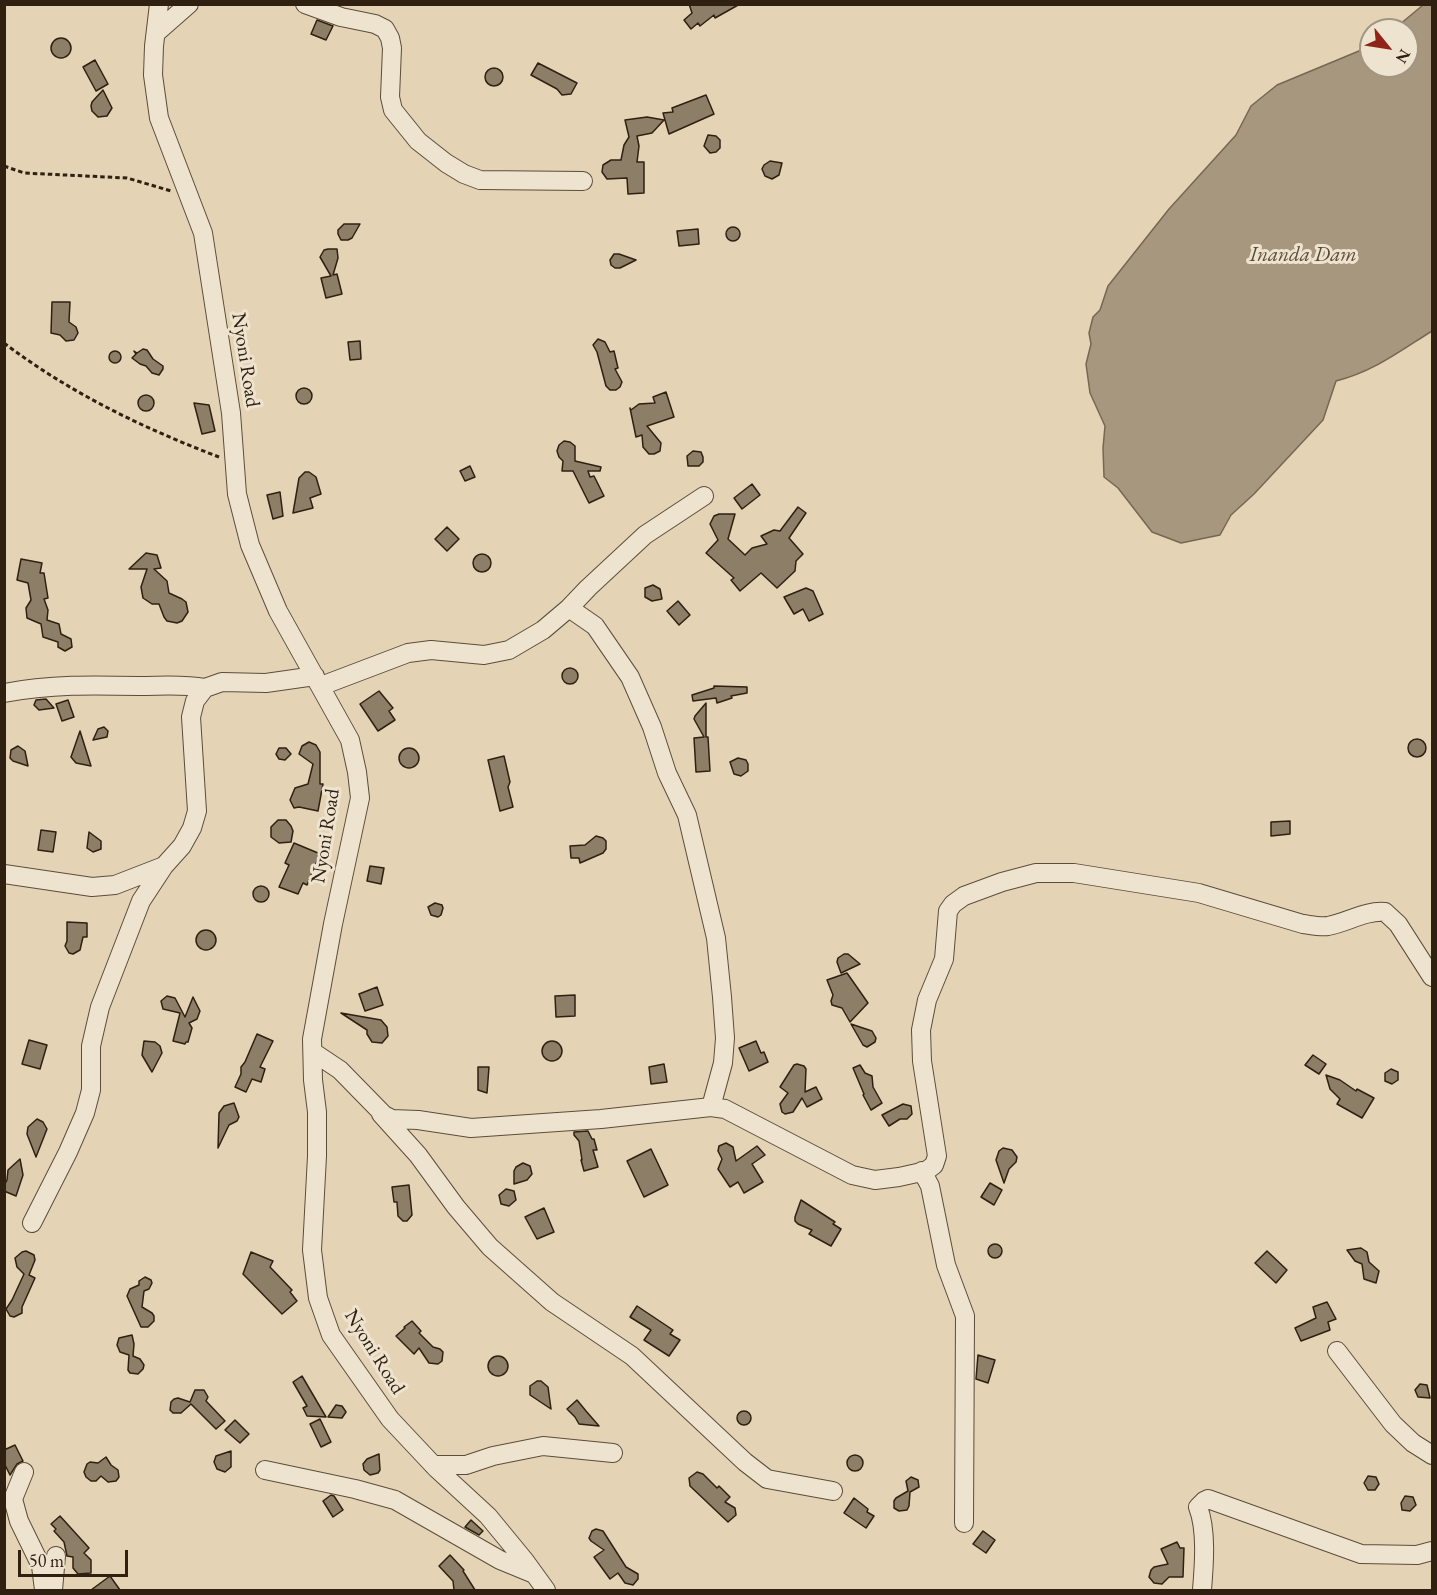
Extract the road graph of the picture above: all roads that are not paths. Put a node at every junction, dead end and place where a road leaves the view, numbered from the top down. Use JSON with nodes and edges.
{"nodes":[{"id":1,"x":159,"y":4,"type":"edge"},
{"id":2,"x":189,"y":4,"type":"edge"},
{"id":3,"x":305,"y":4,"type":"edge"},
{"id":4,"x":156,"y":33,"type":"junction"},
{"id":5,"x":583,"y":182,"type":"dead end"},
{"id":6,"x":704,"y":496,"type":"dead end"},
{"id":7,"x":569,"y":608,"type":"junction"},
{"id":8,"x":318,"y":681,"type":"junction"},
{"id":9,"x":205,"y":688,"type":"junction"},
{"id":10,"x":4,"y":693,"type":"edge"},
{"id":11,"x":164,"y":866,"type":"junction"},
{"id":12,"x":4,"y":874,"type":"edge"},
{"id":13,"x":1432,"y":977,"type":"edge"},
{"id":14,"x":313,"y":1052,"type":"junction"},
{"id":15,"x":369,"y":1100,"type":"junction"},
{"id":16,"x":711,"y":1107,"type":"junction"},
{"id":17,"x":922,"y":1171,"type":"junction"},
{"id":18,"x":32,"y":1223,"type":"dead end"},
{"id":19,"x":1337,"y":1351,"type":"dead end"},
{"id":20,"x":613,"y":1453,"type":"dead end"},
{"id":21,"x":1432,"y":1455,"type":"edge"},
{"id":22,"x":434,"y":1465,"type":"junction"},
{"id":23,"x":265,"y":1470,"type":"dead end"},
{"id":24,"x":24,"y":1472,"type":"dead end"},
{"id":25,"x":833,"y":1491,"type":"dead end"},
{"id":26,"x":964,"y":1523,"type":"dead end"},
{"id":27,"x":1432,"y":1551,"type":"edge"},
{"id":28,"x":56,"y":1556,"type":"dead end"},
{"id":29,"x":538,"y":1585,"type":"edge"},
{"id":30,"x":44,"y":1590,"type":"edge"},
{"id":31,"x":53,"y":1590,"type":"edge"},
{"id":32,"x":1202,"y":1590,"type":"edge"}],
"edges":[{"from":1,"to":4,"type":"street","name":"Nyoni Road"},
{"from":2,"to":4,"type":"street"},
{"from":3,"to":5,"type":"street"},
{"from":4,"to":8,"type":"street","name":"Nyoni Road"},
{"from":6,"to":7,"type":"street"},
{"from":7,"to":8,"type":"street"},
{"from":7,"to":16,"type":"street"},
{"from":8,"to":9,"type":"street"},
{"from":8,"to":14,"type":"street","name":"Nyoni Road"},
{"from":9,"to":10,"type":"street"},
{"from":9,"to":11,"type":"street"},
{"from":11,"to":12,"type":"street"},
{"from":11,"to":18,"type":"street"},
{"from":13,"to":17,"type":"street"},
{"from":14,"to":15,"type":"street"},
{"from":14,"to":22,"type":"street","name":"Nyoni Road"},
{"from":15,"to":16,"type":"street"},
{"from":15,"to":25,"type":"street"},
{"from":16,"to":17,"type":"street"},
{"from":17,"to":26,"type":"street"},
{"from":19,"to":21,"type":"street"},
{"from":20,"to":22,"type":"street"},
{"from":22,"to":29,"type":"street","name":"Nyoni Road"},
{"from":23,"to":29,"type":"street"},
{"from":24,"to":30,"type":"street"},
{"from":27,"to":32,"type":"street"},
{"from":28,"to":31,"type":"street"}]}
